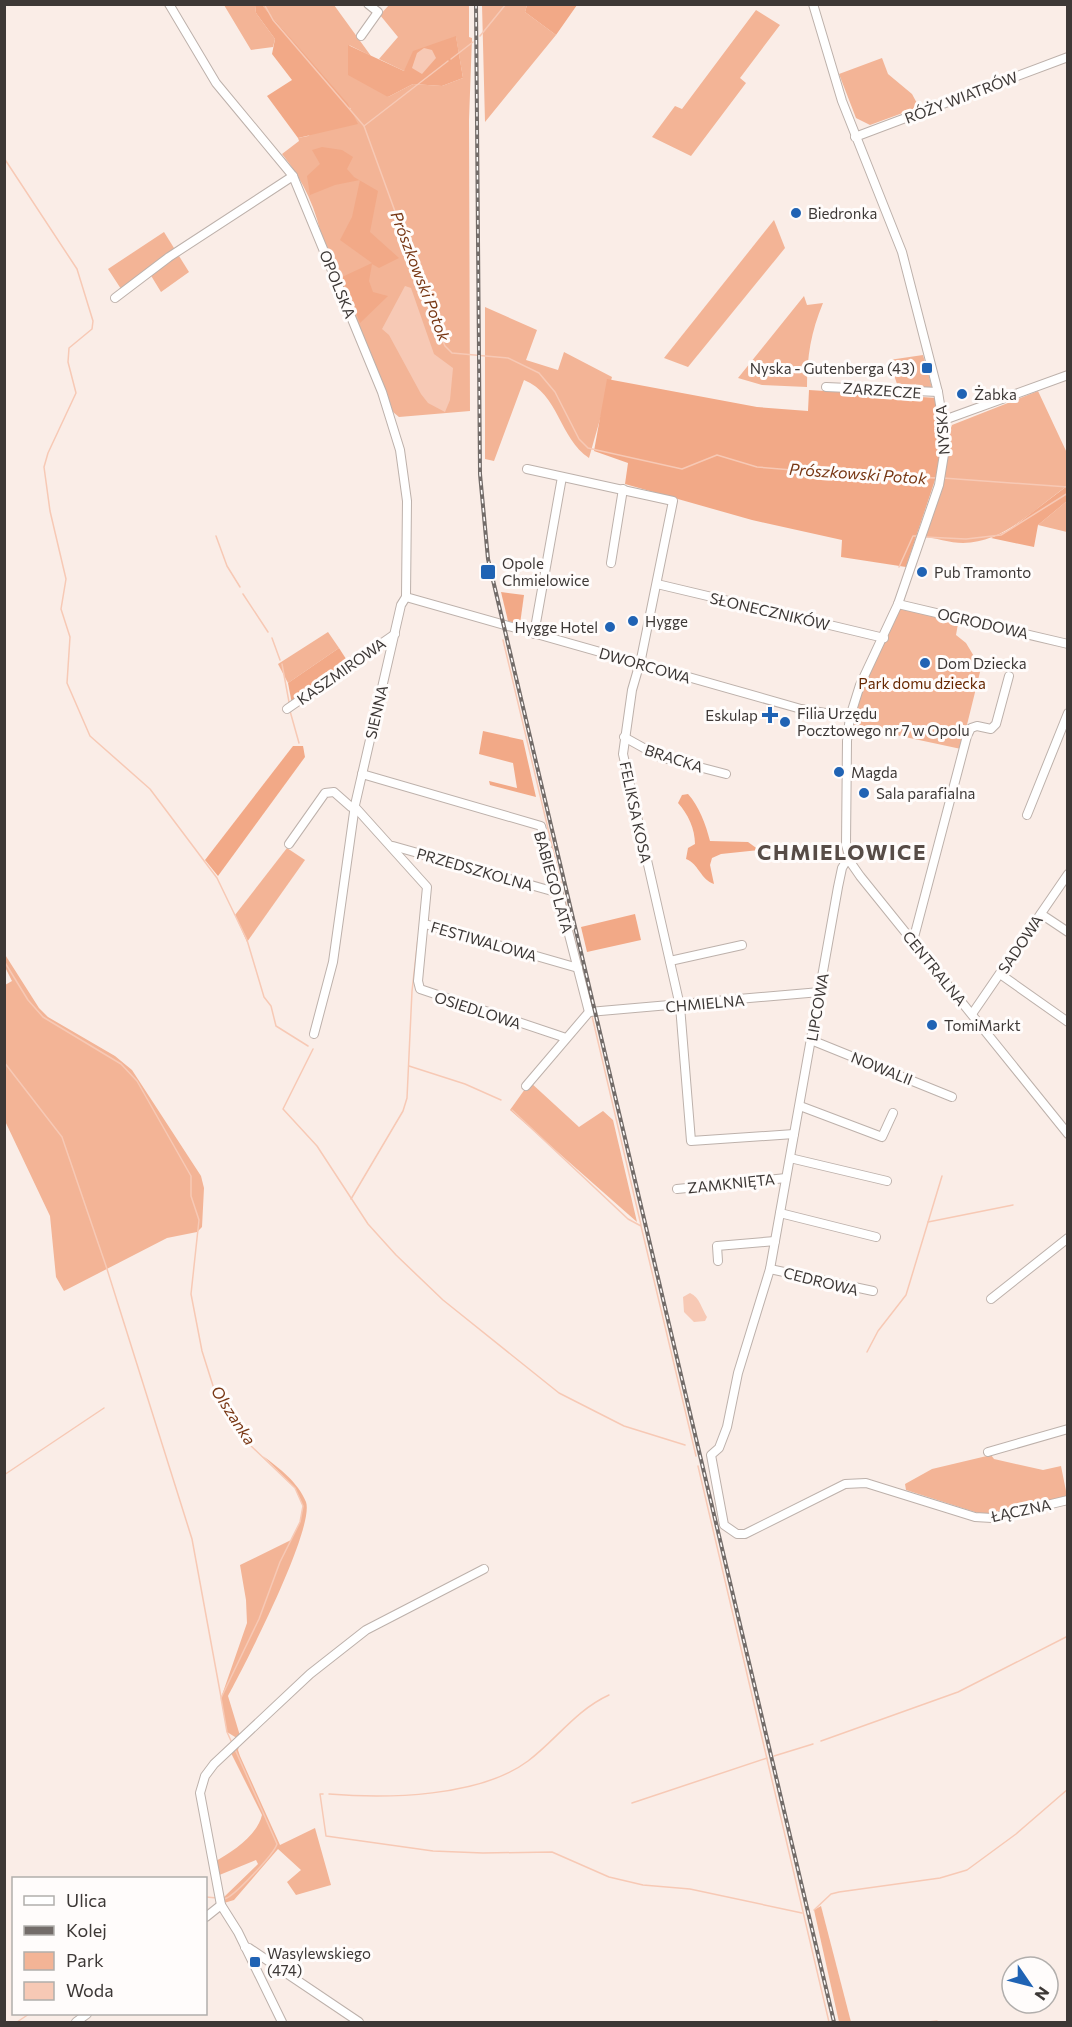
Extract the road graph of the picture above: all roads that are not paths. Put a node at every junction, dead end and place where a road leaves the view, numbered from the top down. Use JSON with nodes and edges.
{"nodes":[{"id":1,"x":169,"y":4,"type":"edge"},
{"id":2,"x":368,"y":4,"type":"edge"},
{"id":3,"x":813,"y":4,"type":"edge"},
{"id":4,"x":361,"y":36,"type":"dead end"},
{"id":5,"x":1068,"y":57,"type":"edge"},
{"id":6,"x":855,"y":137,"type":"junction"},
{"id":7,"x":293,"y":176,"type":"junction"},
{"id":8,"x":115,"y":298,"type":"dead end"},
{"id":9,"x":1068,"y":375,"type":"edge"},
{"id":10,"x":826,"y":387,"type":"dead end"},
{"id":11,"x":382,"y":392,"type":"joint"},
{"id":12,"x":938,"y":392,"type":"junction"},
{"id":13,"x":944,"y":420,"type":"junction"},
{"id":14,"x":527,"y":469,"type":"dead end"},
{"id":15,"x":562,"y":477,"type":"junction"},
{"id":16,"x":623,"y":489,"type":"junction"},
{"id":17,"x":611,"y":564,"type":"dead end"},
{"id":18,"x":657,"y":584,"type":"junction"},
{"id":19,"x":406,"y":597,"type":"junction"},
{"id":20,"x":898,"y":604,"type":"junction"},
{"id":21,"x":395,"y":634,"type":"junction"},
{"id":22,"x":534,"y":634,"type":"junction"},
{"id":23,"x":884,"y":638,"type":"junction"},
{"id":24,"x":1068,"y":645,"type":"edge"},
{"id":25,"x":640,"y":663,"type":"junction"},
{"id":26,"x":1009,"y":676,"type":"dead end"},
{"id":27,"x":287,"y":709,"type":"dead end"},
{"id":28,"x":1068,"y":713,"type":"edge"},
{"id":29,"x":850,"y":717,"type":"junction"},
{"id":30,"x":624,"y":737,"type":"junction"},
{"id":31,"x":362,"y":774,"type":"junction"},
{"id":32,"x":726,"y":774,"type":"dead end"},
{"id":33,"x":355,"y":807,"type":"junction"},
{"id":34,"x":1027,"y":815,"type":"dead end"},
{"id":35,"x":289,"y":844,"type":"dead end"},
{"id":36,"x":391,"y":846,"type":"junction"},
{"id":37,"x":848,"y":858,"type":"junction"},
{"id":38,"x":1068,"y":874,"type":"edge"},
{"id":39,"x":559,"y":893,"type":"junction"},
{"id":40,"x":1041,"y":914,"type":"junction"},
{"id":41,"x":425,"y":924,"type":"junction"},
{"id":42,"x":1068,"y":932,"type":"edge"},
{"id":43,"x":913,"y":941,"type":"junction"},
{"id":44,"x":742,"y":945,"type":"dead end"},
{"id":45,"x":670,"y":961,"type":"junction"},
{"id":46,"x":578,"y":968,"type":"junction"},
{"id":47,"x":1000,"y":974,"type":"junction"},
{"id":48,"x":820,"y":992,"type":"junction"},
{"id":49,"x":680,"y":1006,"type":"junction"},
{"id":50,"x":589,"y":1012,"type":"junction"},
{"id":51,"x":972,"y":1014,"type":"junction"},
{"id":52,"x":1068,"y":1022,"type":"edge"},
{"id":53,"x":314,"y":1034,"type":"dead end"},
{"id":54,"x":566,"y":1038,"type":"junction"},
{"id":55,"x":811,"y":1040,"type":"junction"},
{"id":56,"x":526,"y":1086,"type":"dead end"},
{"id":57,"x":952,"y":1097,"type":"dead end"},
{"id":58,"x":800,"y":1106,"type":"junction"},
{"id":59,"x":893,"y":1113,"type":"dead end"},
{"id":60,"x":794,"y":1134,"type":"junction"},
{"id":61,"x":1068,"y":1134,"type":"edge"},
{"id":62,"x":790,"y":1158,"type":"junction"},
{"id":63,"x":786,"y":1178,"type":"junction"},
{"id":64,"x":887,"y":1181,"type":"dead end"},
{"id":65,"x":677,"y":1189,"type":"dead end"},
{"id":66,"x":780,"y":1213,"type":"junction"},
{"id":67,"x":876,"y":1237,"type":"dead end"},
{"id":68,"x":1068,"y":1238,"type":"edge"},
{"id":69,"x":775,"y":1241,"type":"junction"},
{"id":70,"x":718,"y":1261,"type":"dead end"},
{"id":71,"x":770,"y":1269,"type":"junction"},
{"id":72,"x":873,"y":1292,"type":"dead end"},
{"id":73,"x":991,"y":1299,"type":"dead end"},
{"id":74,"x":1068,"y":1429,"type":"edge"},
{"id":75,"x":988,"y":1452,"type":"dead end"},
{"id":76,"x":1068,"y":1500,"type":"edge"},
{"id":77,"x":975,"y":1517,"type":"joint"},
{"id":78,"x":484,"y":1569,"type":"dead end"},
{"id":79,"x":221,"y":1901,"type":"junction"},
{"id":80,"x":207,"y":1916,"type":"edge"},
{"id":81,"x":245,"y":1947,"type":"junction"},
{"id":82,"x":282,"y":2022,"type":"edge"},
{"id":83,"x":359,"y":2022,"type":"edge"}],
"edges":[{"from":1,"to":7,"type":"street","name":"OPOLSKA"},
{"from":2,"to":4,"type":"street"},
{"from":3,"to":6,"type":"street","name":"NYSKA"},
{"from":5,"to":6,"type":"street","name":"RÓŻY WIATRÓW"},
{"from":6,"to":12,"type":"street","name":"NYSKA"},
{"from":7,"to":8,"type":"street"},
{"from":7,"to":11,"type":"street","name":"OPOLSKA"},
{"from":9,"to":13,"type":"street"},
{"from":10,"to":12,"type":"street","name":"ZARZECZE"},
{"from":11,"to":19,"type":"street","name":"SIENNA"},
{"from":12,"to":13,"type":"street","name":"NYSKA"},
{"from":13,"to":20,"type":"street","name":"NYSKA"},
{"from":14,"to":15,"type":"street"},
{"from":15,"to":16,"type":"street"},
{"from":15,"to":22,"type":"street"},
{"from":16,"to":17,"type":"street"},
{"from":16,"to":18,"type":"street","name":"FELIKSA KOSA"},
{"from":18,"to":23,"type":"street","name":"SŁONECZNIKÓW"},
{"from":18,"to":25,"type":"street","name":"FELIKSA KOSA"},
{"from":19,"to":21,"type":"street","name":"SIENNA"},
{"from":19,"to":22,"type":"street","name":"DWORCOWA"},
{"from":20,"to":23,"type":"street","name":"NYSKA"},
{"from":20,"to":24,"type":"street","name":"OGRODOWA"},
{"from":21,"to":27,"type":"street","name":"KASZMIROWA"},
{"from":21,"to":31,"type":"street","name":"SIENNA"},
{"from":22,"to":25,"type":"street","name":"DWORCOWA"},
{"from":23,"to":29,"type":"street","name":"NYSKA"},
{"from":25,"to":29,"type":"street","name":"DWORCOWA"},
{"from":25,"to":30,"type":"street","name":"FELIKSA KOSA"},
{"from":26,"to":43,"type":"street"},
{"from":28,"to":34,"type":"street"},
{"from":29,"to":37,"type":"street","name":"NYSKA"},
{"from":30,"to":32,"type":"street","name":"BRACKA"},
{"from":30,"to":45,"type":"street","name":"FELIKSA KOSA"},
{"from":31,"to":33,"type":"street","name":"SIENNA"},
{"from":31,"to":39,"type":"street","name":"BABIEGO LATA"},
{"from":33,"to":35,"type":"street","name":"FESTIWALOWA"},
{"from":33,"to":36,"type":"street","name":"FESTIWALOWA"},
{"from":33,"to":53,"type":"street","name":"SIENNA"},
{"from":36,"to":39,"type":"street","name":"PRZEDSZKOLNA"},
{"from":36,"to":41,"type":"street","name":"FESTIWALOWA"},
{"from":37,"to":43,"type":"street","name":"CENTRALNA"},
{"from":37,"to":48,"type":"street","name":"LIPCOWA"},
{"from":38,"to":40,"type":"street","name":"SADOWA"},
{"from":39,"to":46,"type":"street","name":"BABIEGO LATA"},
{"from":40,"to":42,"type":"street"},
{"from":40,"to":47,"type":"street","name":"SADOWA"},
{"from":41,"to":46,"type":"street","name":"FESTIWALOWA"},
{"from":41,"to":54,"type":"street","name":"OSIEDLOWA"},
{"from":43,"to":51,"type":"street","name":"CENTRALNA"},
{"from":44,"to":45,"type":"street"},
{"from":45,"to":49,"type":"street","name":"FELIKSA KOSA"},
{"from":46,"to":50,"type":"street","name":"BABIEGO LATA"},
{"from":47,"to":51,"type":"street","name":"SADOWA"},
{"from":47,"to":52,"type":"street"},
{"from":48,"to":49,"type":"street","name":"CHMIELNA"},
{"from":48,"to":55,"type":"street","name":"LIPCOWA"},
{"from":49,"to":50,"type":"street","name":"CHMIELNA"},
{"from":49,"to":60,"type":"street","name":"FELIKSA KOSA"},
{"from":50,"to":54,"type":"street"},
{"from":51,"to":61,"type":"street","name":"CENTRALNA"},
{"from":54,"to":56,"type":"street"},
{"from":55,"to":57,"type":"street","name":"NOWALII"},
{"from":55,"to":58,"type":"street","name":"LIPCOWA"},
{"from":58,"to":59,"type":"street"},
{"from":58,"to":60,"type":"street","name":"LIPCOWA"},
{"from":60,"to":62,"type":"street","name":"LIPCOWA"},
{"from":62,"to":63,"type":"street","name":"LIPCOWA"},
{"from":62,"to":64,"type":"street"},
{"from":63,"to":65,"type":"street","name":"ZAMKNIĘTA"},
{"from":63,"to":66,"type":"street","name":"LIPCOWA"},
{"from":66,"to":67,"type":"street"},
{"from":66,"to":69,"type":"street","name":"LIPCOWA"},
{"from":68,"to":73,"type":"street"},
{"from":69,"to":70,"type":"street"},
{"from":69,"to":71,"type":"street","name":"LIPCOWA"},
{"from":71,"to":72,"type":"street","name":"CEDROWA"},
{"from":71,"to":77,"type":"street","name":"LIPCOWA"},
{"from":74,"to":75,"type":"street"},
{"from":76,"to":77,"type":"street","name":"ŁĄCZNA"},
{"from":78,"to":79,"type":"street"},
{"from":79,"to":80,"type":"street"},
{"from":79,"to":81,"type":"street"},
{"from":81,"to":82,"type":"street"},
{"from":81,"to":83,"type":"street"}]}
